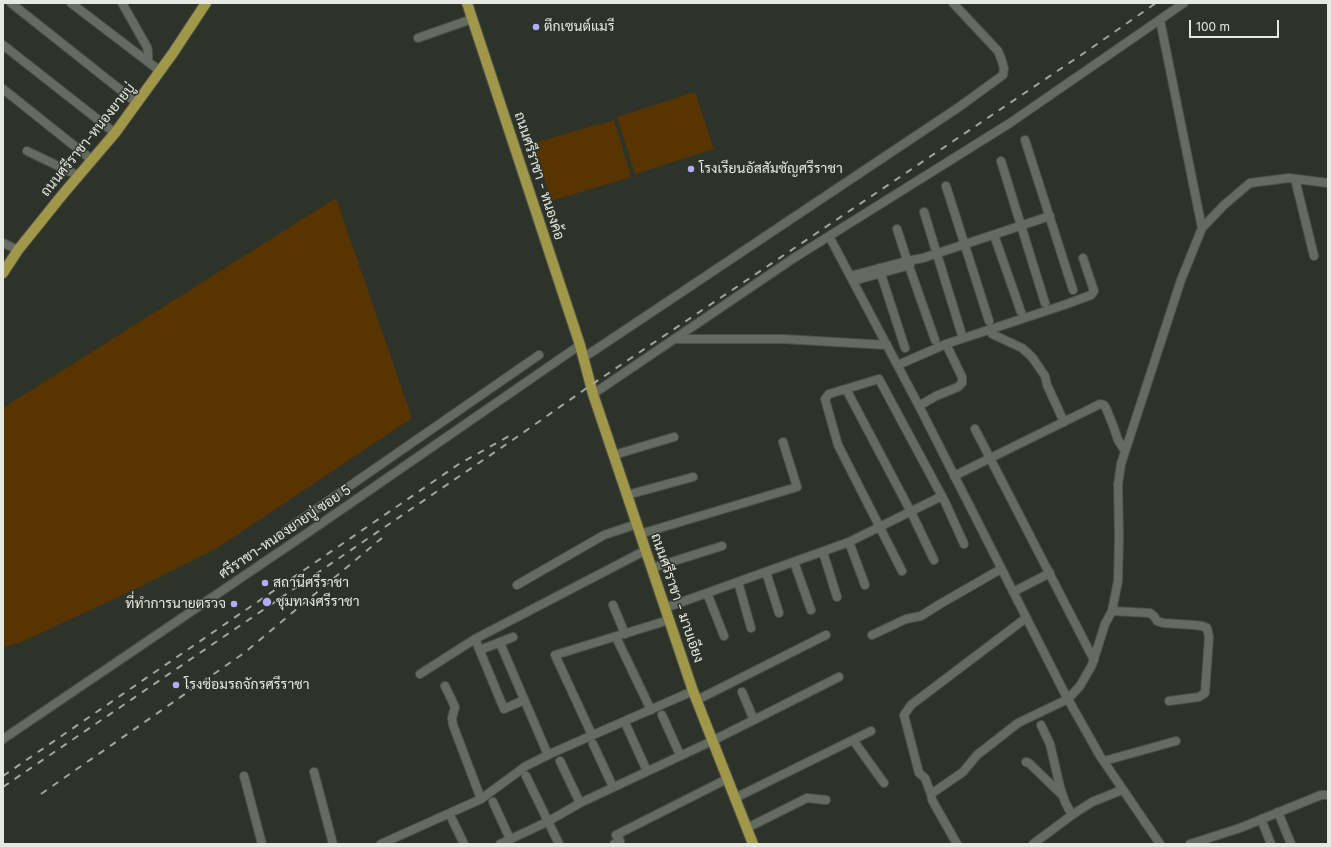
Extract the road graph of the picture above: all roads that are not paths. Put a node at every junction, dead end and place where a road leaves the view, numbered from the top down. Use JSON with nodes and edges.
{"nodes":[{"id":1,"x":11,"y":3,"type":"edge"},
{"id":2,"x":71,"y":3,"type":"edge"},
{"id":3,"x":122,"y":3,"type":"edge"},
{"id":4,"x":206,"y":3,"type":"edge"},
{"id":5,"x":467,"y":3,"type":"edge"},
{"id":6,"x":953,"y":3,"type":"edge"},
{"id":7,"x":1184,"y":3,"type":"edge"},
{"id":8,"x":472,"y":19,"type":"junction"},
{"id":9,"x":1160,"y":20,"type":"junction"},
{"id":10,"x":418,"y":38,"type":"dead end"},
{"id":11,"x":3,"y":45,"type":"edge"},
{"id":12,"x":148,"y":62,"type":"junction"},
{"id":13,"x":160,"y":71,"type":"junction"},
{"id":14,"x":3,"y":89,"type":"edge"},
{"id":15,"x":138,"y":102,"type":"junction"},
{"id":16,"x":115,"y":133,"type":"junction"},
{"id":17,"x":1025,"y":140,"type":"dead end"},
{"id":18,"x":27,"y":151,"type":"dead end"},
{"id":19,"x":92,"y":160,"type":"junction"},
{"id":20,"x":1001,"y":161,"type":"dead end"},
{"id":21,"x":79,"y":176,"type":"junction"},
{"id":22,"x":1295,"y":179,"type":"junction"},
{"id":23,"x":1328,"y":183,"type":"edge"},
{"id":24,"x":946,"y":186,"type":"dead end"},
{"id":25,"x":924,"y":212,"type":"dead end"},
{"id":26,"x":1050,"y":216,"type":"junction"},
{"id":27,"x":1021,"y":226,"type":"junction"},
{"id":28,"x":1202,"y":228,"type":"junction"},
{"id":29,"x":897,"y":229,"type":"dead end"},
{"id":30,"x":994,"y":235,"type":"junction"},
{"id":31,"x":829,"y":236,"type":"junction"},
{"id":32,"x":3,"y":243,"type":"edge"},
{"id":33,"x":965,"y":244,"type":"junction"},
{"id":34,"x":18,"y":250,"type":"junction"},
{"id":35,"x":937,"y":254,"type":"junction"},
{"id":36,"x":1314,"y":256,"type":"dead end"},
{"id":37,"x":1083,"y":258,"type":"dead end"},
{"id":38,"x":908,"y":264,"type":"junction"},
{"id":39,"x":880,"y":271,"type":"junction"},
{"id":40,"x":3,"y":273,"type":"edge"},
{"id":41,"x":852,"y":279,"type":"junction"},
{"id":42,"x":1073,"y":290,"type":"dead end"},
{"id":43,"x":1045,"y":303,"type":"dead end"},
{"id":44,"x":1021,"y":312,"type":"dead end"},
{"id":45,"x":989,"y":321,"type":"dead end"},
{"id":46,"x":990,"y":329,"type":"junction"},
{"id":47,"x":961,"y":332,"type":"dead end"},
{"id":48,"x":674,"y":339,"type":"junction"},
{"id":49,"x":935,"y":340,"type":"dead end"},
{"id":50,"x":946,"y":344,"type":"junction"},
{"id":51,"x":580,"y":345,"type":"junction"},
{"id":52,"x":887,"y":345,"type":"junction"},
{"id":53,"x":905,"y":348,"type":"dead end"},
{"id":54,"x":539,"y":355,"type":"dead end"},
{"id":55,"x":583,"y":358,"type":"junction"},
{"id":56,"x":898,"y":365,"type":"junction"},
{"id":57,"x":846,"y":389,"type":"junction"},
{"id":58,"x":593,"y":394,"type":"junction"},
{"id":59,"x":919,"y":406,"type":"junction"},
{"id":60,"x":459,"y":411,"type":"junction"},
{"id":61,"x":1064,"y":422,"type":"junction"},
{"id":62,"x":466,"y":423,"type":"junction"},
{"id":63,"x":975,"y":429,"type":"dead end"},
{"id":64,"x":674,"y":437,"type":"dead end"},
{"id":65,"x":783,"y":442,"type":"dead end"},
{"id":66,"x":1125,"y":452,"type":"junction"},
{"id":67,"x":614,"y":455,"type":"junction"},
{"id":68,"x":990,"y":458,"type":"junction"},
{"id":69,"x":954,"y":476,"type":"junction"},
{"id":70,"x":693,"y":477,"type":"dead end"},
{"id":71,"x":627,"y":495,"type":"junction"},
{"id":72,"x":942,"y":496,"type":"junction"},
{"id":73,"x":911,"y":512,"type":"junction"},
{"id":74,"x":637,"y":524,"type":"junction"},
{"id":75,"x":880,"y":527,"type":"junction"},
{"id":76,"x":286,"y":530,"type":"dead end"},
{"id":77,"x":640,"y":534,"type":"junction"},
{"id":78,"x":849,"y":542,"type":"junction"},
{"id":79,"x":964,"y":544,"type":"dead end"},
{"id":80,"x":722,"y":546,"type":"dead end"},
{"id":81,"x":646,"y":550,"type":"junction"},
{"id":82,"x":823,"y":552,"type":"junction"},
{"id":83,"x":934,"y":560,"type":"dead end"},
{"id":84,"x":794,"y":562,"type":"junction"},
{"id":85,"x":652,"y":568,"type":"junction"},
{"id":86,"x":1001,"y":569,"type":"junction"},
{"id":87,"x":902,"y":571,"type":"dead end"},
{"id":88,"x":766,"y":572,"type":"junction"},
{"id":89,"x":1050,"y":573,"type":"junction"},
{"id":90,"x":738,"y":582,"type":"junction"},
{"id":91,"x":517,"y":585,"type":"dead end"},
{"id":92,"x":865,"y":585,"type":"dead end"},
{"id":93,"x":1013,"y":592,"type":"junction"},
{"id":94,"x":707,"y":593,"type":"junction"},
{"id":95,"x":837,"y":597,"type":"dead end"},
{"id":96,"x":613,"y":605,"type":"dead end"},
{"id":97,"x":665,"y":608,"type":"junction"},
{"id":98,"x":811,"y":610,"type":"dead end"},
{"id":99,"x":1112,"y":611,"type":"junction"},
{"id":100,"x":779,"y":613,"type":"dead end"},
{"id":101,"x":1026,"y":618,"type":"junction"},
{"id":102,"x":669,"y":620,"type":"junction"},
{"id":103,"x":752,"y":628,"type":"dead end"},
{"id":104,"x":625,"y":634,"type":"junction"},
{"id":105,"x":826,"y":635,"type":"dead end"},
{"id":106,"x":872,"y":635,"type":"dead end"},
{"id":107,"x":616,"y":636,"type":"junction"},
{"id":108,"x":724,"y":636,"type":"dead end"},
{"id":109,"x":513,"y":637,"type":"dead end"},
{"id":110,"x":475,"y":639,"type":"junction"},
{"id":111,"x":500,"y":642,"type":"junction"},
{"id":112,"x":480,"y":650,"type":"junction"},
{"id":113,"x":1094,"y":660,"type":"junction"},
{"id":114,"x":420,"y":674,"type":"dead end"},
{"id":115,"x":838,"y":678,"type":"dead end"},
{"id":116,"x":445,"y":686,"type":"dead end"},
{"id":117,"x":742,"y":692,"type":"dead end"},
{"id":118,"x":695,"y":695,"type":"junction"},
{"id":119,"x":1068,"y":699,"type":"junction"},
{"id":120,"x":524,"y":700,"type":"junction"},
{"id":121,"x":1169,"y":701,"type":"dead end"},
{"id":122,"x":651,"y":710,"type":"junction"},
{"id":123,"x":662,"y":715,"type":"dead end"},
{"id":124,"x":754,"y":720,"type":"junction"},
{"id":125,"x":1041,"y":725,"type":"dead end"},
{"id":126,"x":627,"y":727,"type":"dead end"},
{"id":127,"x":871,"y":731,"type":"dead end"},
{"id":128,"x":592,"y":735,"type":"junction"},
{"id":129,"x":3,"y":739,"type":"edge"},
{"id":130,"x":853,"y":740,"type":"junction"},
{"id":131,"x":1176,"y":740,"type":"dead end"},
{"id":132,"x":712,"y":741,"type":"junction"},
{"id":133,"x":593,"y":744,"type":"dead end"},
{"id":134,"x":548,"y":755,"type":"junction"},
{"id":135,"x":680,"y":755,"type":"junction"},
{"id":136,"x":560,"y":761,"type":"dead end"},
{"id":137,"x":1104,"y":761,"type":"junction"},
{"id":138,"x":1026,"y":762,"type":"dead end"},
{"id":139,"x":647,"y":771,"type":"junction"},
{"id":140,"x":314,"y":772,"type":"dead end"},
{"id":141,"x":244,"y":776,"type":"dead end"},
{"id":142,"x":526,"y":776,"type":"dead end"},
{"id":143,"x":727,"y":779,"type":"junction"},
{"id":144,"x":884,"y":783,"type":"dead end"},
{"id":145,"x":613,"y":787,"type":"junction"},
{"id":146,"x":1122,"y":790,"type":"junction"},
{"id":147,"x":931,"y":794,"type":"junction"},
{"id":148,"x":1063,"y":795,"type":"junction"},
{"id":149,"x":1328,"y":795,"type":"edge"},
{"id":150,"x":735,"y":798,"type":"junction"},
{"id":151,"x":481,"y":799,"type":"junction"},
{"id":152,"x":826,"y":800,"type":"dead end"},
{"id":153,"x":493,"y":802,"type":"dead end"},
{"id":154,"x":580,"y":803,"type":"junction"},
{"id":155,"x":1278,"y":812,"type":"junction"},
{"id":156,"x":1072,"y":815,"type":"junction"},
{"id":157,"x":452,"y":819,"type":"dead end"},
{"id":158,"x":1261,"y":819,"type":"junction"},
{"id":159,"x":547,"y":822,"type":"junction"},
{"id":160,"x":747,"y":828,"type":"junction"},
{"id":161,"x":510,"y":839,"type":"junction"},
{"id":162,"x":386,"y":843,"type":"edge"},
{"id":163,"x":262,"y":844,"type":"edge"},
{"id":164,"x":333,"y":844,"type":"edge"},
{"id":165,"x":464,"y":844,"type":"edge"},
{"id":166,"x":500,"y":844,"type":"edge"},
{"id":167,"x":559,"y":844,"type":"edge"},
{"id":168,"x":614,"y":844,"type":"edge"},
{"id":169,"x":753,"y":844,"type":"edge"},
{"id":170,"x":957,"y":844,"type":"edge"},
{"id":171,"x":1033,"y":844,"type":"edge"},
{"id":172,"x":1160,"y":844,"type":"edge"},
{"id":173,"x":1190,"y":844,"type":"edge"},
{"id":174,"x":1271,"y":844,"type":"edge"},
{"id":175,"x":1291,"y":844,"type":"edge"}],
"edges":[{"from":1,"to":15,"type":"street"},
{"from":2,"to":12,"type":"street"},
{"from":3,"to":12,"type":"street"},
{"from":4,"to":13,"type":"main road","name":"ถนนศรีราชา-หนองยายบู่"},
{"from":5,"to":8,"type":"main road","name":"ถนนศรีราชา - หนองค้อ"},
{"from":6,"to":55,"type":"street"},
{"from":7,"to":9,"type":"street"},
{"from":8,"to":10,"type":"street"},
{"from":8,"to":51,"type":"main road","name":"ถนนศรีราชา - หนองค้อ"},
{"from":9,"to":28,"type":"street"},
{"from":9,"to":31,"type":"street"},
{"from":11,"to":16,"type":"street"},
{"from":12,"to":13,"type":"street"},
{"from":13,"to":15,"type":"main road","name":"ถนนศรีราชา-หนองยายบู่"},
{"from":14,"to":19,"type":"street"},
{"from":15,"to":16,"type":"main road","name":"ถนนศรีราชา-หนองยายบู่"},
{"from":16,"to":19,"type":"main road","name":"ถนนศรีราชา-หนองยายบู่"},
{"from":17,"to":26,"type":"street"},
{"from":18,"to":21,"type":"street"},
{"from":19,"to":21,"type":"main road","name":"ถนนศรีราชา-หนองยายบู่"},
{"from":20,"to":27,"type":"street"},
{"from":21,"to":34,"type":"main road","name":"ถนนศรีราชา-หนองยายบู่"},
{"from":22,"to":23,"type":"street"},
{"from":22,"to":28,"type":"street"},
{"from":22,"to":36,"type":"street"},
{"from":24,"to":33,"type":"street"},
{"from":25,"to":35,"type":"street"},
{"from":26,"to":27,"type":"street"},
{"from":26,"to":42,"type":"street"},
{"from":27,"to":30,"type":"street"},
{"from":27,"to":43,"type":"street"},
{"from":28,"to":66,"type":"street"},
{"from":29,"to":38,"type":"street"},
{"from":30,"to":33,"type":"street"},
{"from":30,"to":44,"type":"street"},
{"from":31,"to":41,"type":"street"},
{"from":31,"to":48,"type":"street"},
{"from":32,"to":34,"type":"street"},
{"from":33,"to":35,"type":"street"},
{"from":33,"to":45,"type":"street"},
{"from":34,"to":40,"type":"main road","name":"ถนนศรีราชา-หนองยายบู่"},
{"from":35,"to":38,"type":"street"},
{"from":35,"to":47,"type":"street"},
{"from":37,"to":46,"type":"street"},
{"from":38,"to":39,"type":"street"},
{"from":38,"to":49,"type":"street"},
{"from":39,"to":41,"type":"street"},
{"from":39,"to":53,"type":"street"},
{"from":41,"to":52,"type":"street"},
{"from":46,"to":50,"type":"street"},
{"from":46,"to":61,"type":"street"},
{"from":48,"to":52,"type":"street"},
{"from":48,"to":58,"type":"street"},
{"from":50,"to":56,"type":"street"},
{"from":50,"to":59,"type":"street"},
{"from":51,"to":55,"type":"main road","name":"ถนนศรีราชา - หนองค้อ"},
{"from":51,"to":62,"type":"street","name":"ศรีราชา-หนองยายบู่ ซอย 5"},
{"from":52,"to":56,"type":"street"},
{"from":54,"to":60,"type":"street"},
{"from":55,"to":58,"type":"main road","name":"ถนนศรีราชา - มาบเอียง"},
{"from":56,"to":59,"type":"street"},
{"from":57,"to":72,"type":"street"},
{"from":57,"to":73,"type":"street"},
{"from":57,"to":75,"type":"street"},
{"from":58,"to":67,"type":"main road","name":"ถนนศรีราชา - มาบเอียง"},
{"from":59,"to":69,"type":"street"},
{"from":60,"to":62,"type":"street"},
{"from":60,"to":76,"type":"street"},
{"from":61,"to":66,"type":"street"},
{"from":61,"to":68,"type":"street"},
{"from":62,"to":129,"type":"street","name":"ศรีราชา-หนองยายบู่ ซอย 5"},
{"from":63,"to":68,"type":"street"},
{"from":64,"to":67,"type":"street"},
{"from":65,"to":77,"type":"street"},
{"from":66,"to":99,"type":"street"},
{"from":67,"to":71,"type":"main road","name":"ถนนศรีราชา - มาบเอียง"},
{"from":68,"to":69,"type":"street"},
{"from":68,"to":89,"type":"street"},
{"from":69,"to":86,"type":"street"},
{"from":70,"to":71,"type":"street"},
{"from":71,"to":74,"type":"main road","name":"ถนนศรีราชา - มาบเอียง"},
{"from":72,"to":73,"type":"street"},
{"from":72,"to":79,"type":"street"},
{"from":73,"to":75,"type":"street"},
{"from":73,"to":83,"type":"street"},
{"from":74,"to":77,"type":"main road","name":"ถนนศรีราชา - มาบเอียง"},
{"from":74,"to":91,"type":"street"},
{"from":75,"to":78,"type":"street"},
{"from":75,"to":87,"type":"street"},
{"from":77,"to":81,"type":"main road","name":"ถนนศรีราชา - มาบเอียง"},
{"from":78,"to":82,"type":"street"},
{"from":78,"to":92,"type":"street"},
{"from":80,"to":85,"type":"street"},
{"from":81,"to":85,"type":"main road","name":"ถนนศรีราชา - มาบเอียง"},
{"from":81,"to":110,"type":"street"},
{"from":82,"to":84,"type":"street"},
{"from":82,"to":95,"type":"street"},
{"from":84,"to":88,"type":"street"},
{"from":84,"to":98,"type":"street"},
{"from":85,"to":97,"type":"main road","name":"ถนนศรีราชา - มาบเอียง"},
{"from":86,"to":93,"type":"street"},
{"from":86,"to":106,"type":"street"},
{"from":88,"to":90,"type":"street"},
{"from":88,"to":100,"type":"street"},
{"from":89,"to":93,"type":"street"},
{"from":89,"to":113,"type":"street"},
{"from":90,"to":94,"type":"street"},
{"from":90,"to":103,"type":"street"},
{"from":93,"to":101,"type":"street"},
{"from":94,"to":97,"type":"street"},
{"from":94,"to":108,"type":"street"},
{"from":96,"to":104,"type":"street"},
{"from":97,"to":102,"type":"main road","name":"ถนนศรีราชา - มาบเอียง"},
{"from":99,"to":113,"type":"street"},
{"from":99,"to":121,"type":"street"},
{"from":101,"to":119,"type":"street"},
{"from":101,"to":147,"type":"street"},
{"from":102,"to":104,"type":"street"},
{"from":102,"to":118,"type":"main road","name":"ถนนศรีราชา - มาบเอียง"},
{"from":104,"to":107,"type":"street"},
{"from":105,"to":118,"type":"street"},
{"from":107,"to":122,"type":"street"},
{"from":107,"to":128,"type":"street"},
{"from":109,"to":111,"type":"street"},
{"from":110,"to":112,"type":"street"},
{"from":110,"to":114,"type":"street"},
{"from":111,"to":112,"type":"street"},
{"from":111,"to":120,"type":"street"},
{"from":112,"to":120,"type":"street"},
{"from":113,"to":119,"type":"street"},
{"from":115,"to":124,"type":"street"},
{"from":116,"to":151,"type":"street"},
{"from":117,"to":124,"type":"street"},
{"from":118,"to":122,"type":"street"},
{"from":118,"to":132,"type":"main road","name":"ถนนศรีราชา - มาบเอียง"},
{"from":119,"to":137,"type":"street"},
{"from":119,"to":147,"type":"street"},
{"from":120,"to":134,"type":"street"},
{"from":122,"to":128,"type":"street"},
{"from":123,"to":135,"type":"street"},
{"from":124,"to":132,"type":"street"},
{"from":125,"to":148,"type":"street"},
{"from":126,"to":139,"type":"street"},
{"from":127,"to":130,"type":"street"},
{"from":128,"to":134,"type":"street"},
{"from":130,"to":144,"type":"street"},
{"from":130,"to":150,"type":"street"},
{"from":131,"to":137,"type":"street"},
{"from":132,"to":135,"type":"street"},
{"from":132,"to":143,"type":"main road","name":"ถนนศรีราชา - มาบเอียง"},
{"from":133,"to":145,"type":"street"},
{"from":134,"to":151,"type":"street"},
{"from":135,"to":139,"type":"street"},
{"from":136,"to":154,"type":"street"},
{"from":137,"to":146,"type":"street"},
{"from":138,"to":148,"type":"street"},
{"from":139,"to":145,"type":"street"},
{"from":140,"to":164,"type":"street"},
{"from":141,"to":163,"type":"street"},
{"from":142,"to":159,"type":"street"},
{"from":143,"to":150,"type":"main road","name":"ถนนศรีราชา - มาบเอียง"},
{"from":143,"to":168,"type":"street"},
{"from":145,"to":154,"type":"street"},
{"from":146,"to":156,"type":"street"},
{"from":146,"to":172,"type":"street"},
{"from":147,"to":170,"type":"street"},
{"from":148,"to":156,"type":"street"},
{"from":149,"to":155,"type":"street"},
{"from":150,"to":160,"type":"main road","name":"ถนนศรีราชา - มาบเอียง"},
{"from":151,"to":162,"type":"street"},
{"from":152,"to":160,"type":"street"},
{"from":153,"to":161,"type":"street"},
{"from":154,"to":159,"type":"street"},
{"from":155,"to":158,"type":"street"},
{"from":155,"to":175,"type":"street"},
{"from":156,"to":171,"type":"street"},
{"from":157,"to":165,"type":"street"},
{"from":158,"to":173,"type":"street"},
{"from":158,"to":174,"type":"street"},
{"from":159,"to":161,"type":"street"},
{"from":159,"to":167,"type":"street"},
{"from":160,"to":169,"type":"main road","name":"ถนนศรีราชา - มาบเอียง"},
{"from":161,"to":166,"type":"street"}]}
